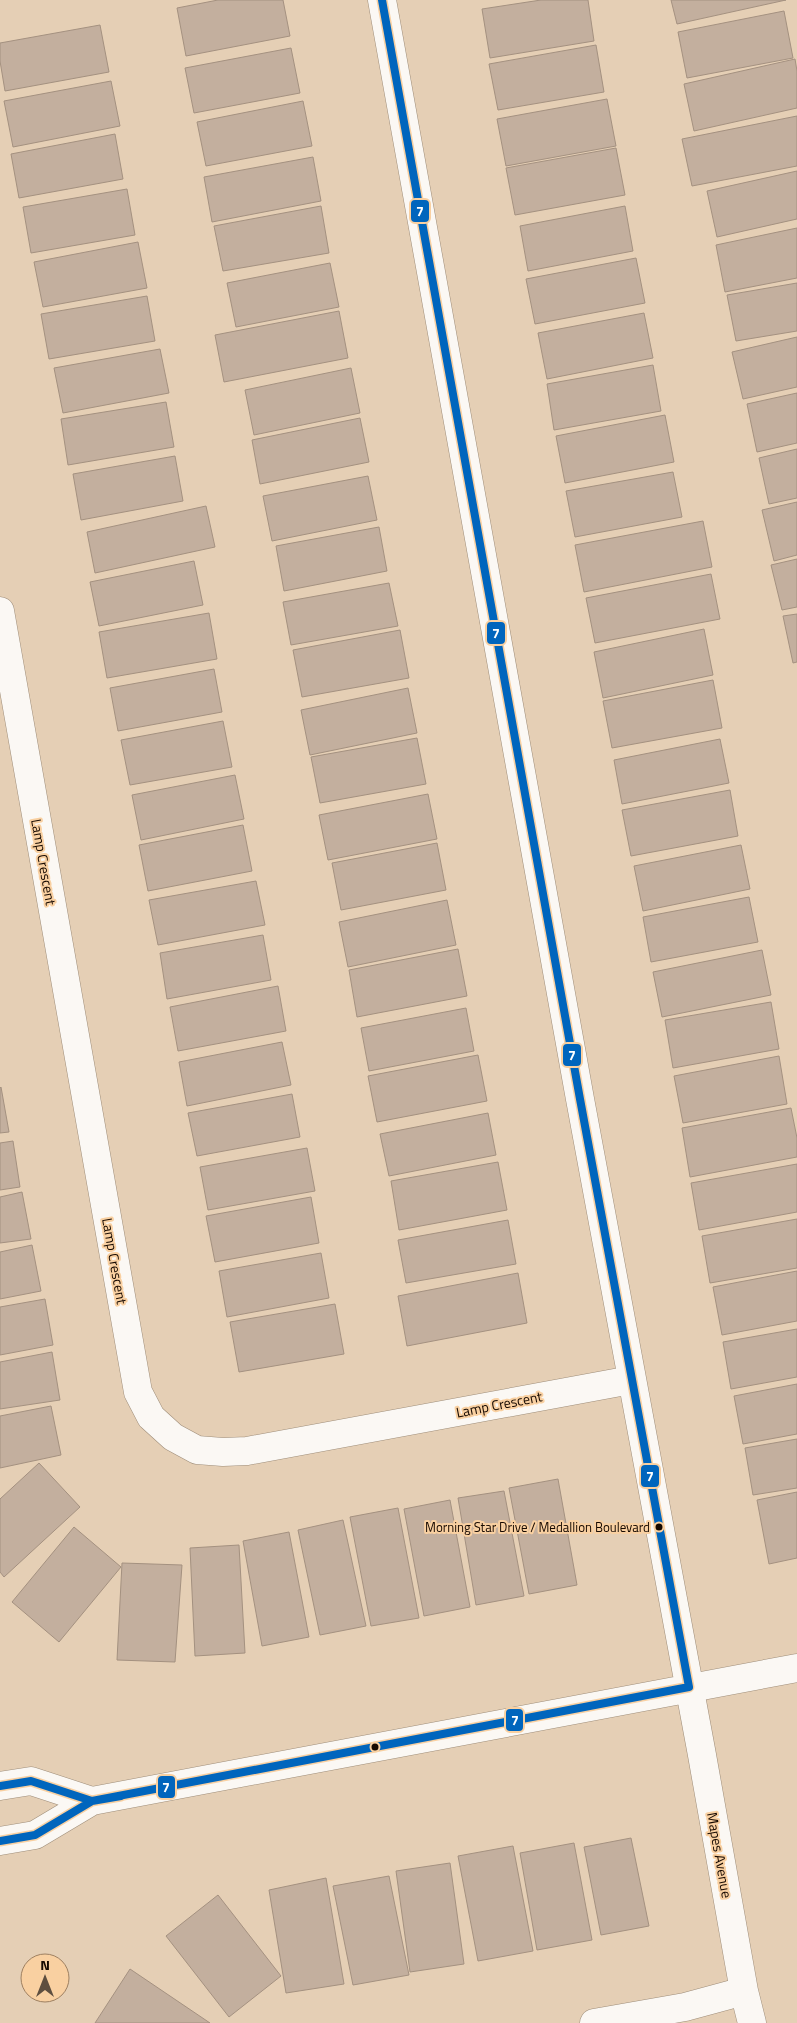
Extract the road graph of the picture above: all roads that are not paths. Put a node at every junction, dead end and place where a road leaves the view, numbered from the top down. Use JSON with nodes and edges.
{"nodes":[{"id":1,"x":382,"y":0,"type":"edge"},
{"id":2,"x":0,"y":611,"type":"edge"},
{"id":3,"x":632,"y":1380,"type":"junction"},
{"id":4,"x":797,"y":1668,"type":"edge"},
{"id":5,"x":689,"y":1687,"type":"junction"},
{"id":6,"x":0,"y":1786,"type":"edge"},
{"id":7,"x":92,"y":1801,"type":"junction"},
{"id":8,"x":0,"y":1841,"type":"edge"},
{"id":9,"x":744,"y":1992,"type":"junction"},
{"id":10,"x":594,"y":2023,"type":"edge"},
{"id":11,"x":752,"y":2023,"type":"edge"}],
"edges":[{"from":1,"to":3,"type":"street","name":"Mapes Avenue"},
{"from":2,"to":3,"type":"street","name":"Lamp Crescent"},
{"from":3,"to":5,"type":"street","name":"Mapes Avenue"},
{"from":4,"to":5,"type":"street"},
{"from":5,"to":7,"type":"street"},
{"from":5,"to":9,"type":"street","name":"Mapes Avenue"},
{"from":6,"to":7,"type":"street"},
{"from":7,"to":8,"type":"street"},
{"from":9,"to":10,"type":"street"},
{"from":9,"to":11,"type":"street","name":"Mapes Avenue"}]}
